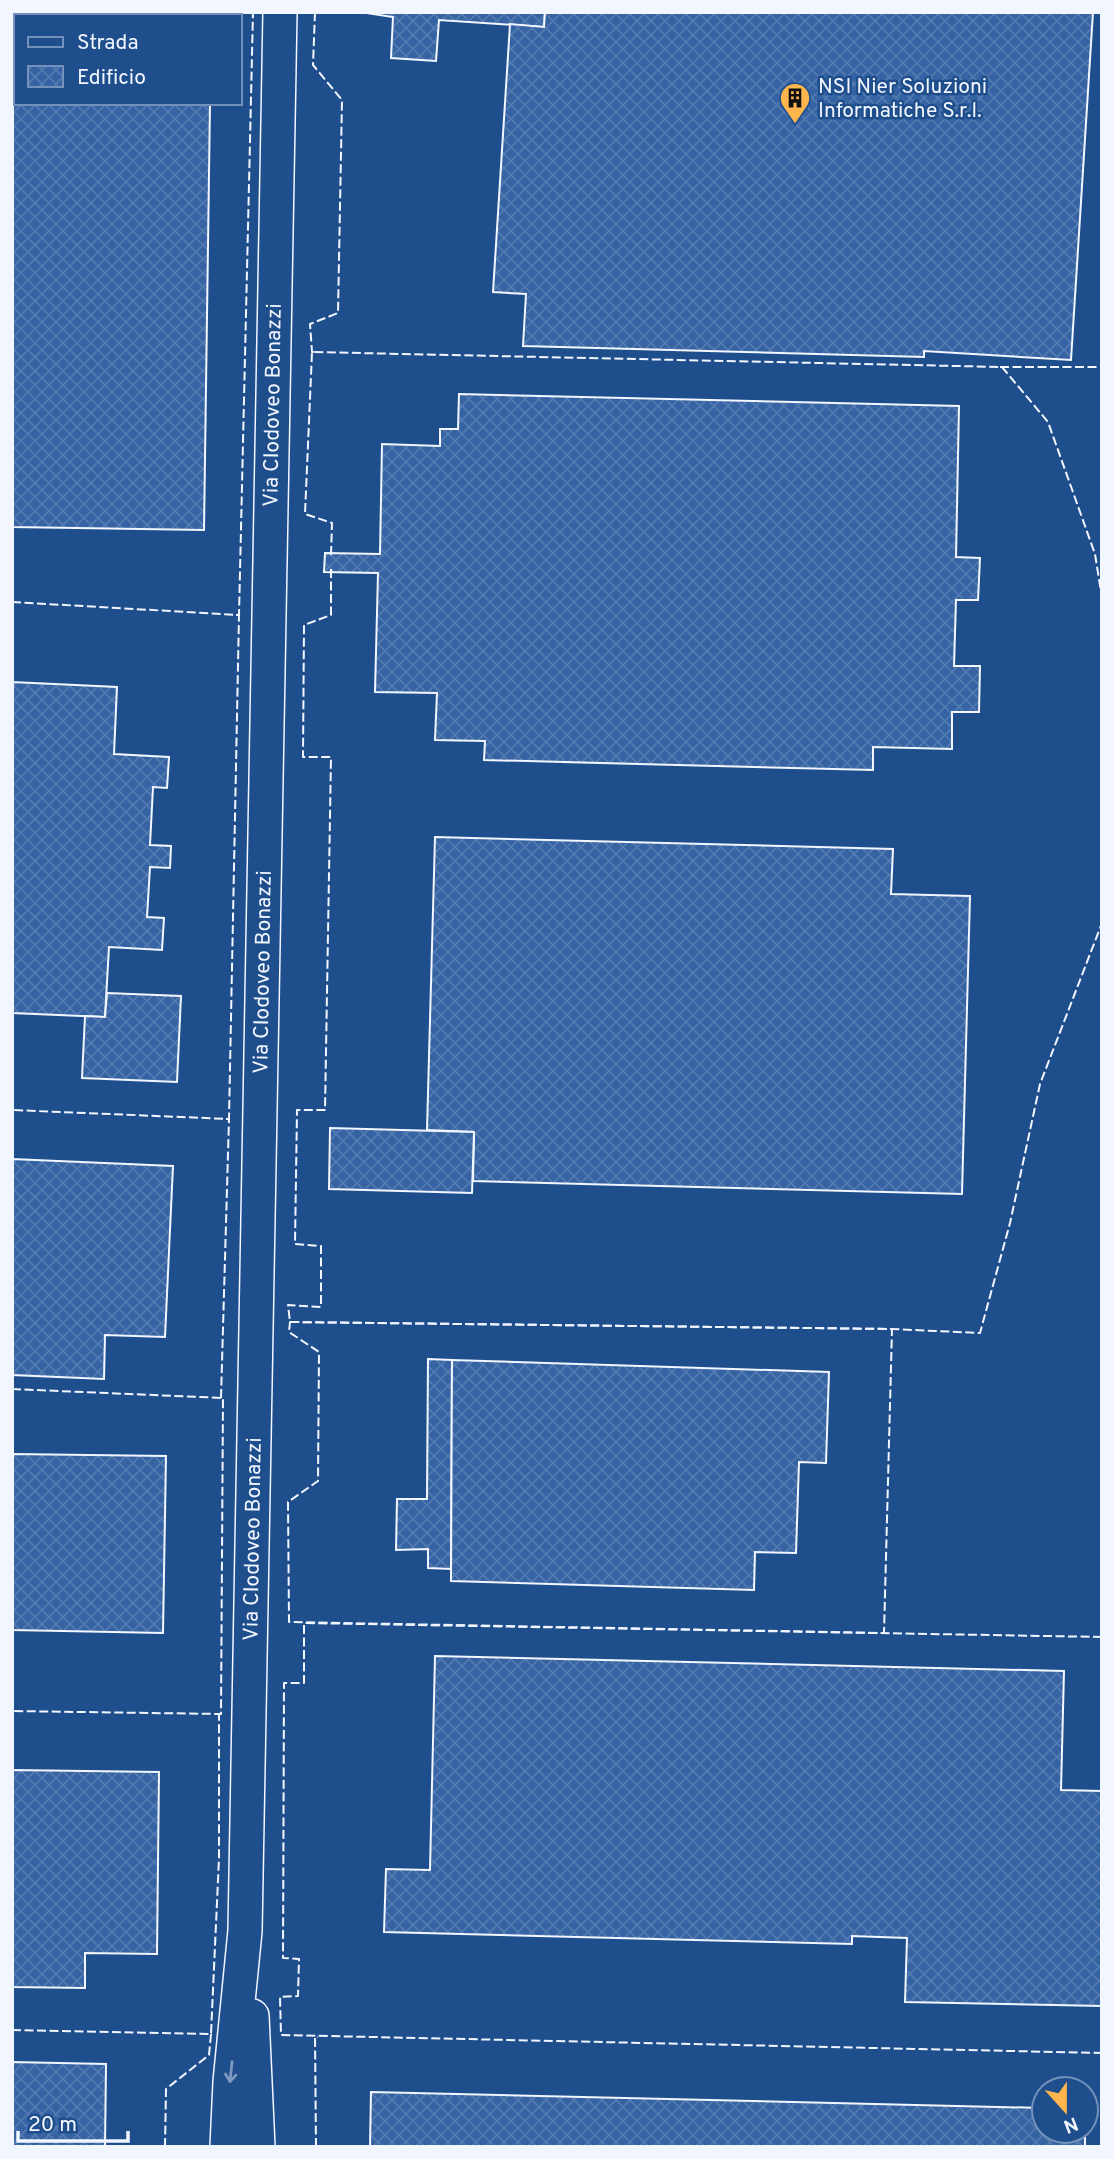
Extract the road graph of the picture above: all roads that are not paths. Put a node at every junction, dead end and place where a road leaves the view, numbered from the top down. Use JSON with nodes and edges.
{"nodes":[{"id":1,"x":280,"y":12,"type":"edge"},
{"id":2,"x":246,"y":1931,"type":"junction"},
{"id":3,"x":227,"y":2147,"type":"edge"},
{"id":4,"x":258,"y":2147,"type":"edge"}],
"edges":[{"from":1,"to":2,"type":"street","name":"Via Clodoveo Bonazzi"},
{"from":2,"to":3,"type":"street","name":"Via Clodoveo Bonazzi","one_way":true},
{"from":2,"to":4,"type":"street","name":"Via Clodoveo Bonazzi"}]}
